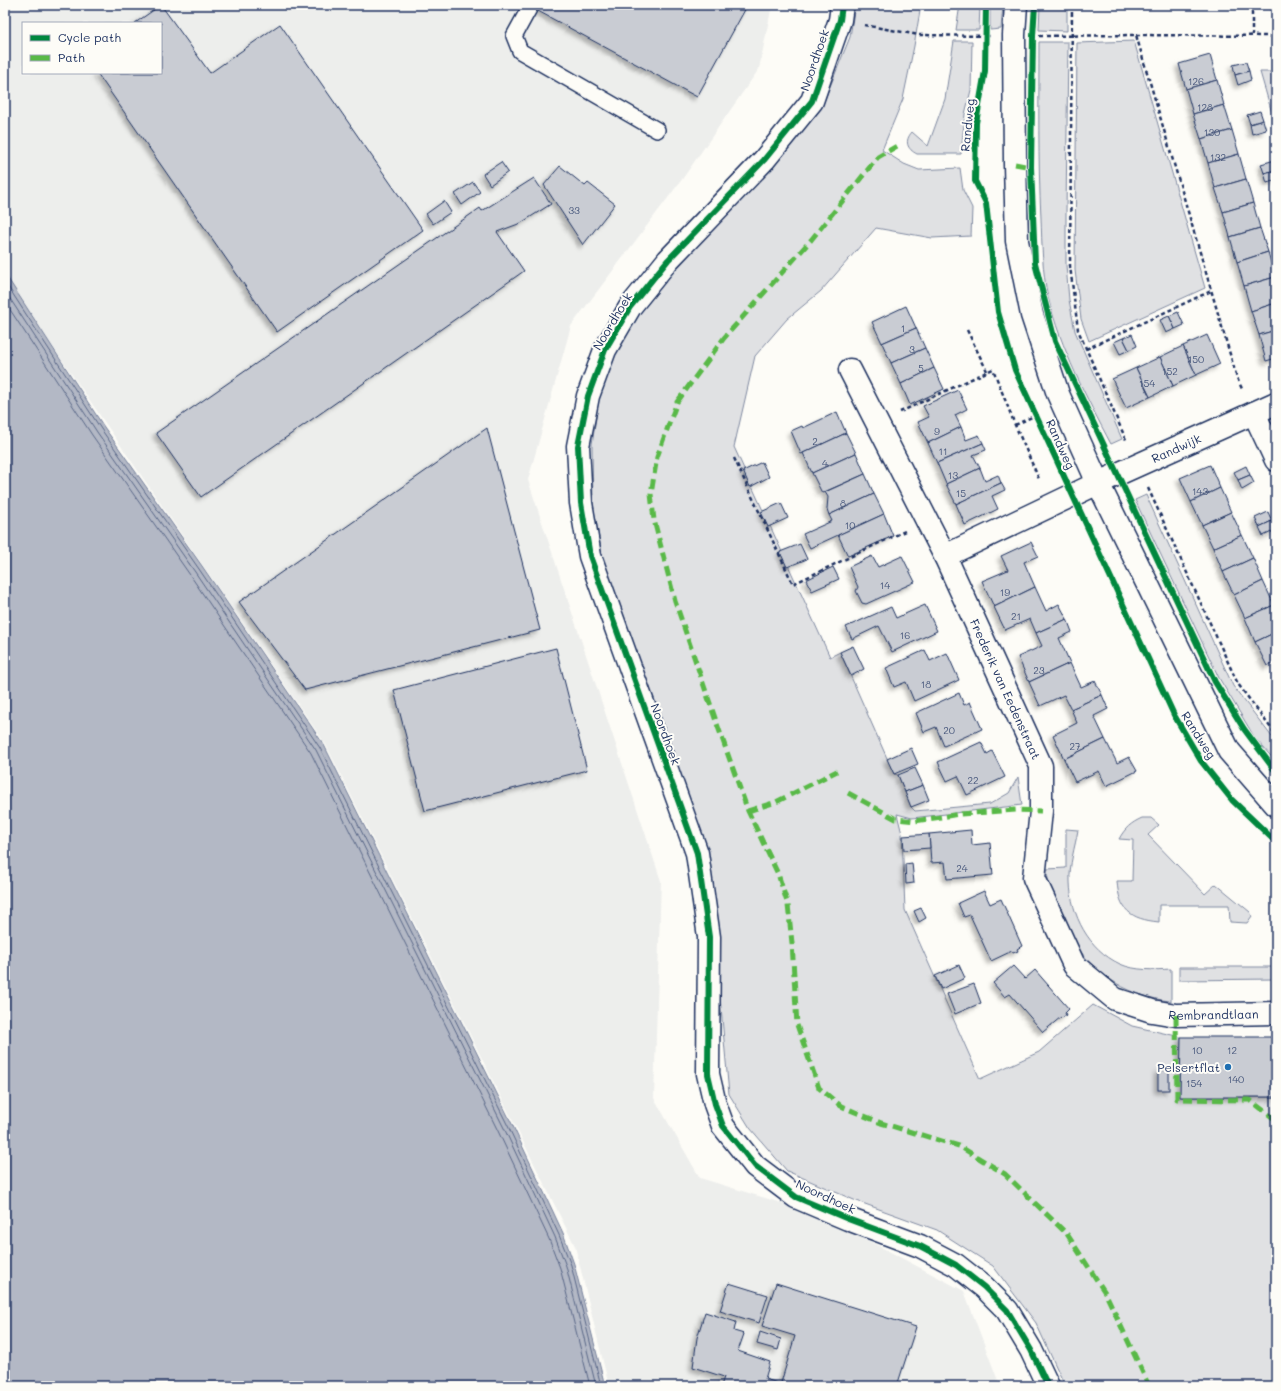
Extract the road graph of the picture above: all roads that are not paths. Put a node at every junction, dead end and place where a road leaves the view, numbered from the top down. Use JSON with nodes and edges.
{"nodes":[{"id":1,"x":531,"y":5,"type":"edge"},
{"id":2,"x":1016,"y":5,"type":"edge"},
{"id":3,"x":841,"y":13,"type":"edge"},
{"id":4,"x":657,"y":130,"type":"dead end"},
{"id":5,"x":850,"y":370,"type":"dead end"},
{"id":6,"x":1276,"y":403,"type":"edge"},
{"id":7,"x":1254,"y":413,"type":"junction"},
{"id":8,"x":1276,"y":460,"type":"edge"},
{"id":9,"x":1098,"y":483,"type":"junction"},
{"id":10,"x":945,"y":556,"type":"junction"},
{"id":11,"x":1276,"y":804,"type":"edge"},
{"id":12,"x":1152,"y":1011,"type":"joint"},
{"id":13,"x":1276,"y":1014,"type":"edge"},
{"id":14,"x":1048,"y":1386,"type":"edge"}],
"edges":[{"from":1,"to":4,"type":"lane"},
{"from":2,"to":9,"type":"street","name":"Randweg"},
{"from":3,"to":14,"type":"street","name":"Noordhoek"},
{"from":5,"to":10,"type":"street","name":"Frederik van Eedenstraat"},
{"from":6,"to":7,"type":"street","name":"Randwijk"},
{"from":7,"to":8,"type":"street"},
{"from":7,"to":9,"type":"street","name":"Randwijk"},
{"from":9,"to":10,"type":"street"},
{"from":9,"to":11,"type":"street","name":"Randweg"},
{"from":10,"to":12,"type":"street","name":"Frederik van Eedenstraat"},
{"from":12,"to":13,"type":"street","name":"Rembrandtlaan"}]}
